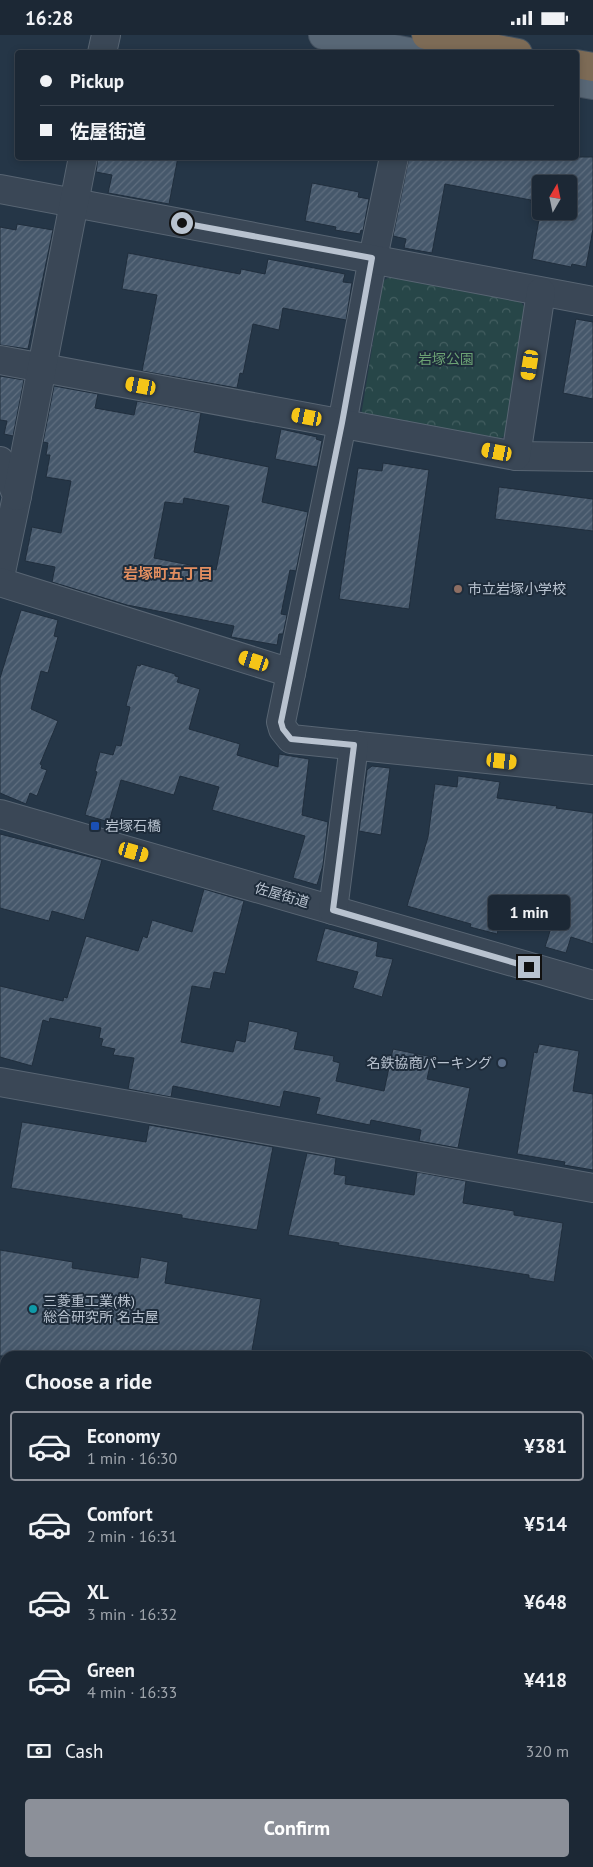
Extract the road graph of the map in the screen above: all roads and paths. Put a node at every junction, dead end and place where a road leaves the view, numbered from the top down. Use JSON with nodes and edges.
{"nodes":[{"id":1,"x":106,"y":35,"type":"edge"},
{"id":2,"x":323,"y":35,"type":"edge"},
{"id":3,"x":426,"y":35,"type":"edge"},
{"id":4,"x":103,"y":50,"type":"edge"},
{"id":5,"x":399,"y":50,"type":"edge"},
{"id":6,"x":503,"y":50,"type":"edge"},
{"id":7,"x":579,"y":64,"type":"edge"},
{"id":8,"x":593,"y":67,"type":"edge"},
{"id":9,"x":579,"y":83,"type":"edge"},
{"id":10,"x":593,"y":85,"type":"edge"},
{"id":11,"x":82,"y":160,"type":"edge"},
{"id":12,"x":393,"y":160,"type":"edge"},
{"id":13,"x":0,"y":189,"type":"edge"},
{"id":14,"x":74,"y":203,"type":"junction"},
{"id":15,"x":372,"y":258,"type":"junction"},
{"id":16,"x":541,"y":291,"type":"junction"},
{"id":17,"x":593,"y":301,"type":"edge"},
{"id":18,"x":0,"y":360,"type":"edge"},
{"id":19,"x":43,"y":368,"type":"junction"},
{"id":20,"x":342,"y":423,"type":"junction"},
{"id":21,"x":516,"y":456,"type":"junction"},
{"id":22,"x":593,"y":457,"type":"edge"},
{"id":23,"x":0,"y":461,"type":"edge"},
{"id":24,"x":17,"y":496,"type":"junction"},
{"id":25,"x":0,"y":577,"type":"edge"},
{"id":26,"x":0,"y":582,"type":"edge"},
{"id":27,"x":291,"y":673,"type":"junction"},
{"id":28,"x":354,"y":745,"type":"junction"},
{"id":29,"x":593,"y":770,"type":"edge"},
{"id":30,"x":0,"y":813,"type":"edge"},
{"id":31,"x":333,"y":910,"type":"junction"},
{"id":32,"x":593,"y":985,"type":"edge"},
{"id":33,"x":0,"y":1082,"type":"edge"},
{"id":34,"x":593,"y":1188,"type":"edge"}],
"edges":[{"from":1,"to":4,"type":"street"},
{"from":2,"to":5,"type":"main road"},
{"from":3,"to":6,"type":"highway"},
{"from":7,"to":8,"type":"highway"},
{"from":9,"to":10,"type":"main road"},
{"from":11,"to":14,"type":"street"},
{"from":12,"to":15,"type":"street"},
{"from":13,"to":14,"type":"street"},
{"from":14,"to":15,"type":"street"},
{"from":14,"to":19,"type":"street"},
{"from":15,"to":16,"type":"street"},
{"from":15,"to":20,"type":"street"},
{"from":16,"to":17,"type":"street"},
{"from":16,"to":21,"type":"street"},
{"from":18,"to":19,"type":"street"},
{"from":19,"to":20,"type":"street"},
{"from":19,"to":24,"type":"street"},
{"from":20,"to":21,"type":"street"},
{"from":20,"to":27,"type":"street"},
{"from":21,"to":22,"type":"street"},
{"from":23,"to":24,"type":"street"},
{"from":24,"to":25,"type":"street"},
{"from":26,"to":27,"type":"street"},
{"from":27,"to":28,"type":"street"},
{"from":28,"to":29,"type":"street"},
{"from":28,"to":31,"type":"street"},
{"from":30,"to":31,"type":"street","name":"佐屋街道"},
{"from":31,"to":32,"type":"street","name":"佐屋街道"},
{"from":33,"to":34,"type":"street"}]}
